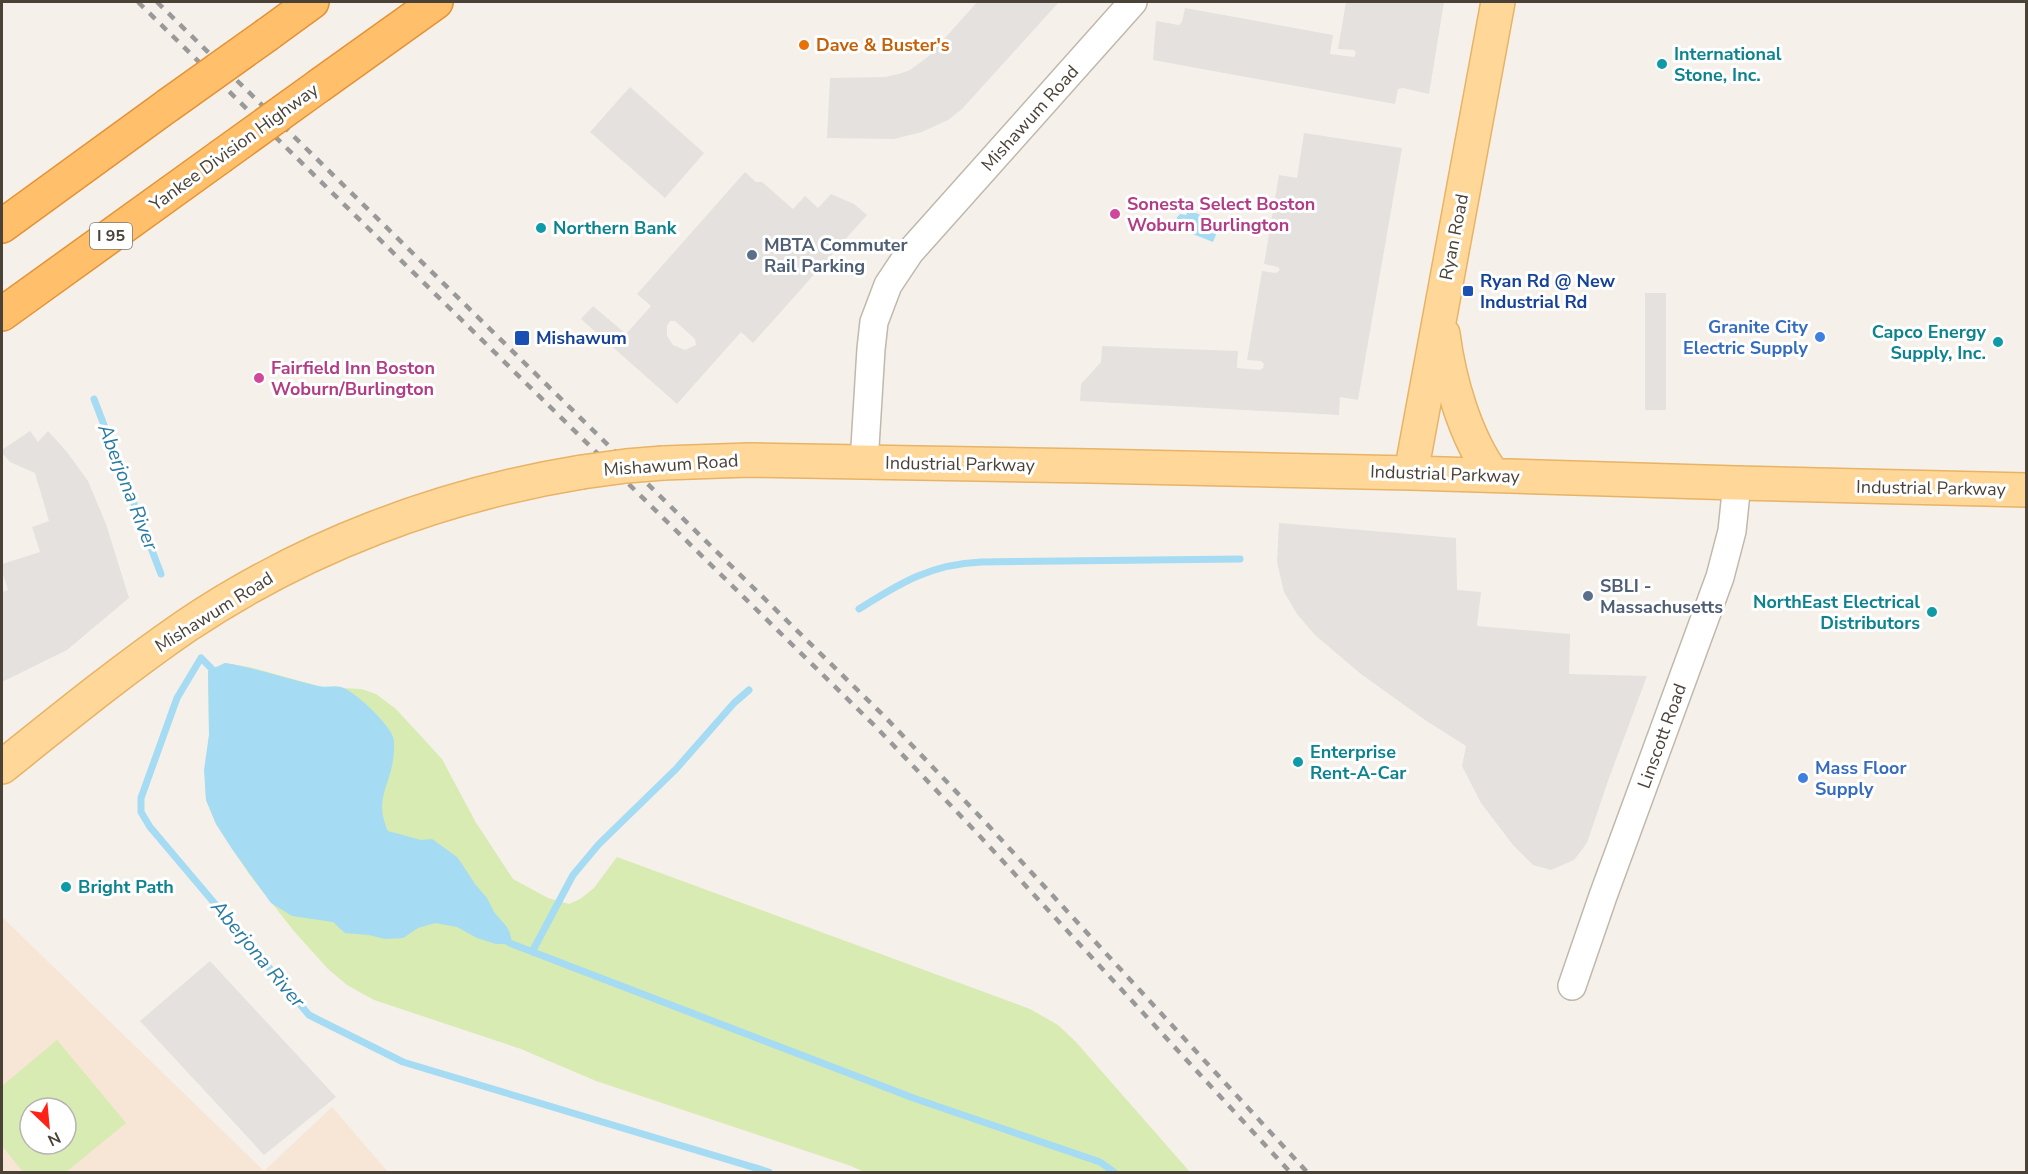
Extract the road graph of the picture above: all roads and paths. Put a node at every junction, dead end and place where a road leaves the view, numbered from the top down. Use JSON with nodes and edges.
{"nodes":[{"id":1,"x":312,"y":2,"type":"edge"},
{"id":2,"x":436,"y":2,"type":"edge"},
{"id":3,"x":1133,"y":2,"type":"edge"},
{"id":4,"x":1498,"y":2,"type":"edge"},
{"id":5,"x":2,"y":226,"type":"edge"},
{"id":6,"x":2,"y":314,"type":"edge"},
{"id":7,"x":1440,"y":315,"type":"junction"},
{"id":8,"x":864,"y":463,"type":"junction"},
{"id":9,"x":1411,"y":472,"type":"junction"},
{"id":10,"x":1493,"y":475,"type":"junction"},
{"id":11,"x":1737,"y":483,"type":"junction"},
{"id":12,"x":2026,"y":490,"type":"edge"},
{"id":13,"x":2,"y":767,"type":"edge"},
{"id":14,"x":1572,"y":986,"type":"dead end"}],
"edges":[{"from":1,"to":5,"type":"highway","bridge":true},
{"from":2,"to":6,"type":"highway","name":"Yankee Division Highway","number":"I 95","bridge":true},
{"from":3,"to":8,"type":"street","name":"Mishawum Road"},
{"from":4,"to":7,"type":"main road","name":"Ryan Road"},
{"from":7,"to":9,"type":"main road","name":"Ryan Road"},
{"from":7,"to":10,"type":"main road"},
{"from":8,"to":9,"type":"main road","name":"Industrial Parkway"},
{"from":8,"to":13,"type":"main road","name":"Mishawum Road","bridge":true},
{"from":9,"to":10,"type":"main road","name":"Industrial Parkway"},
{"from":10,"to":11,"type":"main road","name":"Industrial Parkway"},
{"from":11,"to":12,"type":"main road","name":"Industrial Parkway"},
{"from":11,"to":14,"type":"street","name":"Linscott Road"}]}
